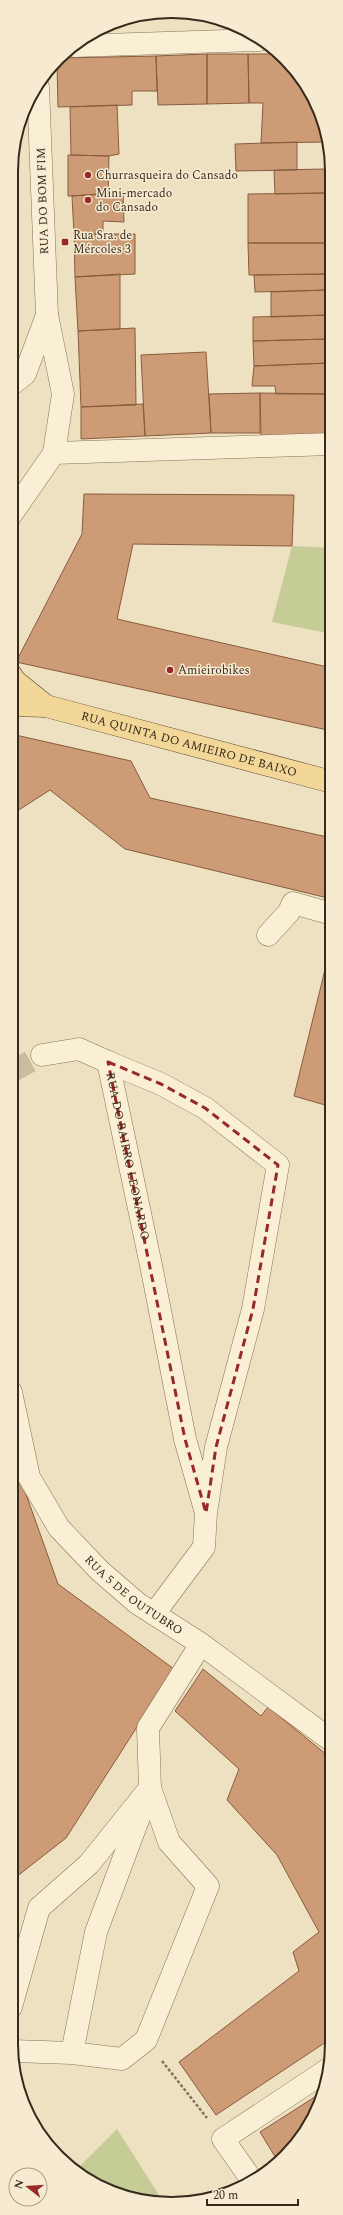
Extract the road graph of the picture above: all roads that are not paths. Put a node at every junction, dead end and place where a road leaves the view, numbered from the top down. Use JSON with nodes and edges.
{"nodes":[{"id":1,"x":250,"y":40,"type":"edge"},
{"id":2,"x":84,"y":46,"type":"edge"},
{"id":3,"x":38,"y":96,"type":"edge"},
{"id":4,"x":47,"y":315,"type":"junction"},
{"id":5,"x":18,"y":380,"type":"edge"},
{"id":6,"x":325,"y":444,"type":"edge"},
{"id":7,"x":54,"y":454,"type":"junction"},
{"id":8,"x":18,"y":505,"type":"edge"},
{"id":9,"x":18,"y":683,"type":"edge"},
{"id":10,"x":18,"y":705,"type":"edge"},
{"id":11,"x":46,"y":706,"type":"junction"},
{"id":12,"x":325,"y":780,"type":"edge"},
{"id":13,"x":325,"y":912,"type":"edge"},
{"id":14,"x":268,"y":935,"type":"dead end"},
{"id":15,"x":42,"y":1055,"type":"tunnel mouth"},
{"id":16,"x":108,"y":1062,"type":"junction"},
{"id":17,"x":18,"y":1425,"type":"edge"},
{"id":18,"x":206,"y":1513,"type":"junction"},
{"id":19,"x":154,"y":1614,"type":"junction"},
{"id":20,"x":201,"y":1644,"type":"junction"},
{"id":21,"x":325,"y":1736,"type":"edge"},
{"id":22,"x":150,"y":1788,"type":"junction"},
{"id":23,"x":18,"y":1982,"type":"edge"},
{"id":24,"x":18,"y":2051,"type":"edge"},
{"id":25,"x":72,"y":2053,"type":"junction"},
{"id":26,"x":322,"y":2073,"type":"edge"},
{"id":27,"x":249,"y":2176,"type":"edge"}],
"edges":[{"from":1,"to":2,"type":"street"},
{"from":3,"to":4,"type":"street","name":"RUA DO BOM FIM"},
{"from":4,"to":5,"type":"street","name":"RUA DO BOM FIM"},
{"from":4,"to":7,"type":"street","name":"RUA DO BOM FIM"},
{"from":6,"to":7,"type":"street"},
{"from":7,"to":8,"type":"street","name":"RUA DO BOM FIM"},
{"from":9,"to":11,"type":"main road","name":"RUA QUINTA DO AMIEIRO DE BAIXO"},
{"from":10,"to":11,"type":"main road","name":"RUA QUINTA DO AMIEIRO DE BAIXO"},
{"from":11,"to":12,"type":"main road","name":"RUA QUINTA DO AMIEIRO DE BAIXO"},
{"from":13,"to":14,"type":"street"},
{"from":15,"to":16,"type":"street"},
{"from":16,"to":18,"type":"street","name":"RUA DO BAIRRO LEONARDO"},
{"from":16,"to":18,"type":"street","name":"RUA DO BAIRRO LEONARDO"},
{"from":17,"to":19,"type":"street","name":"RUA 5 DE OUTUBRO"},
{"from":18,"to":19,"type":"street"},
{"from":19,"to":20,"type":"street","name":"RUA 5 DE OUTUBRO"},
{"from":20,"to":21,"type":"street","name":"RUA 5 DE OUTUBRO"},
{"from":20,"to":22,"type":"street"},
{"from":22,"to":23,"type":"street"},
{"from":22,"to":25,"type":"street"},
{"from":22,"to":25,"type":"street"},
{"from":24,"to":25,"type":"street"},
{"from":26,"to":27,"type":"street"}]}
